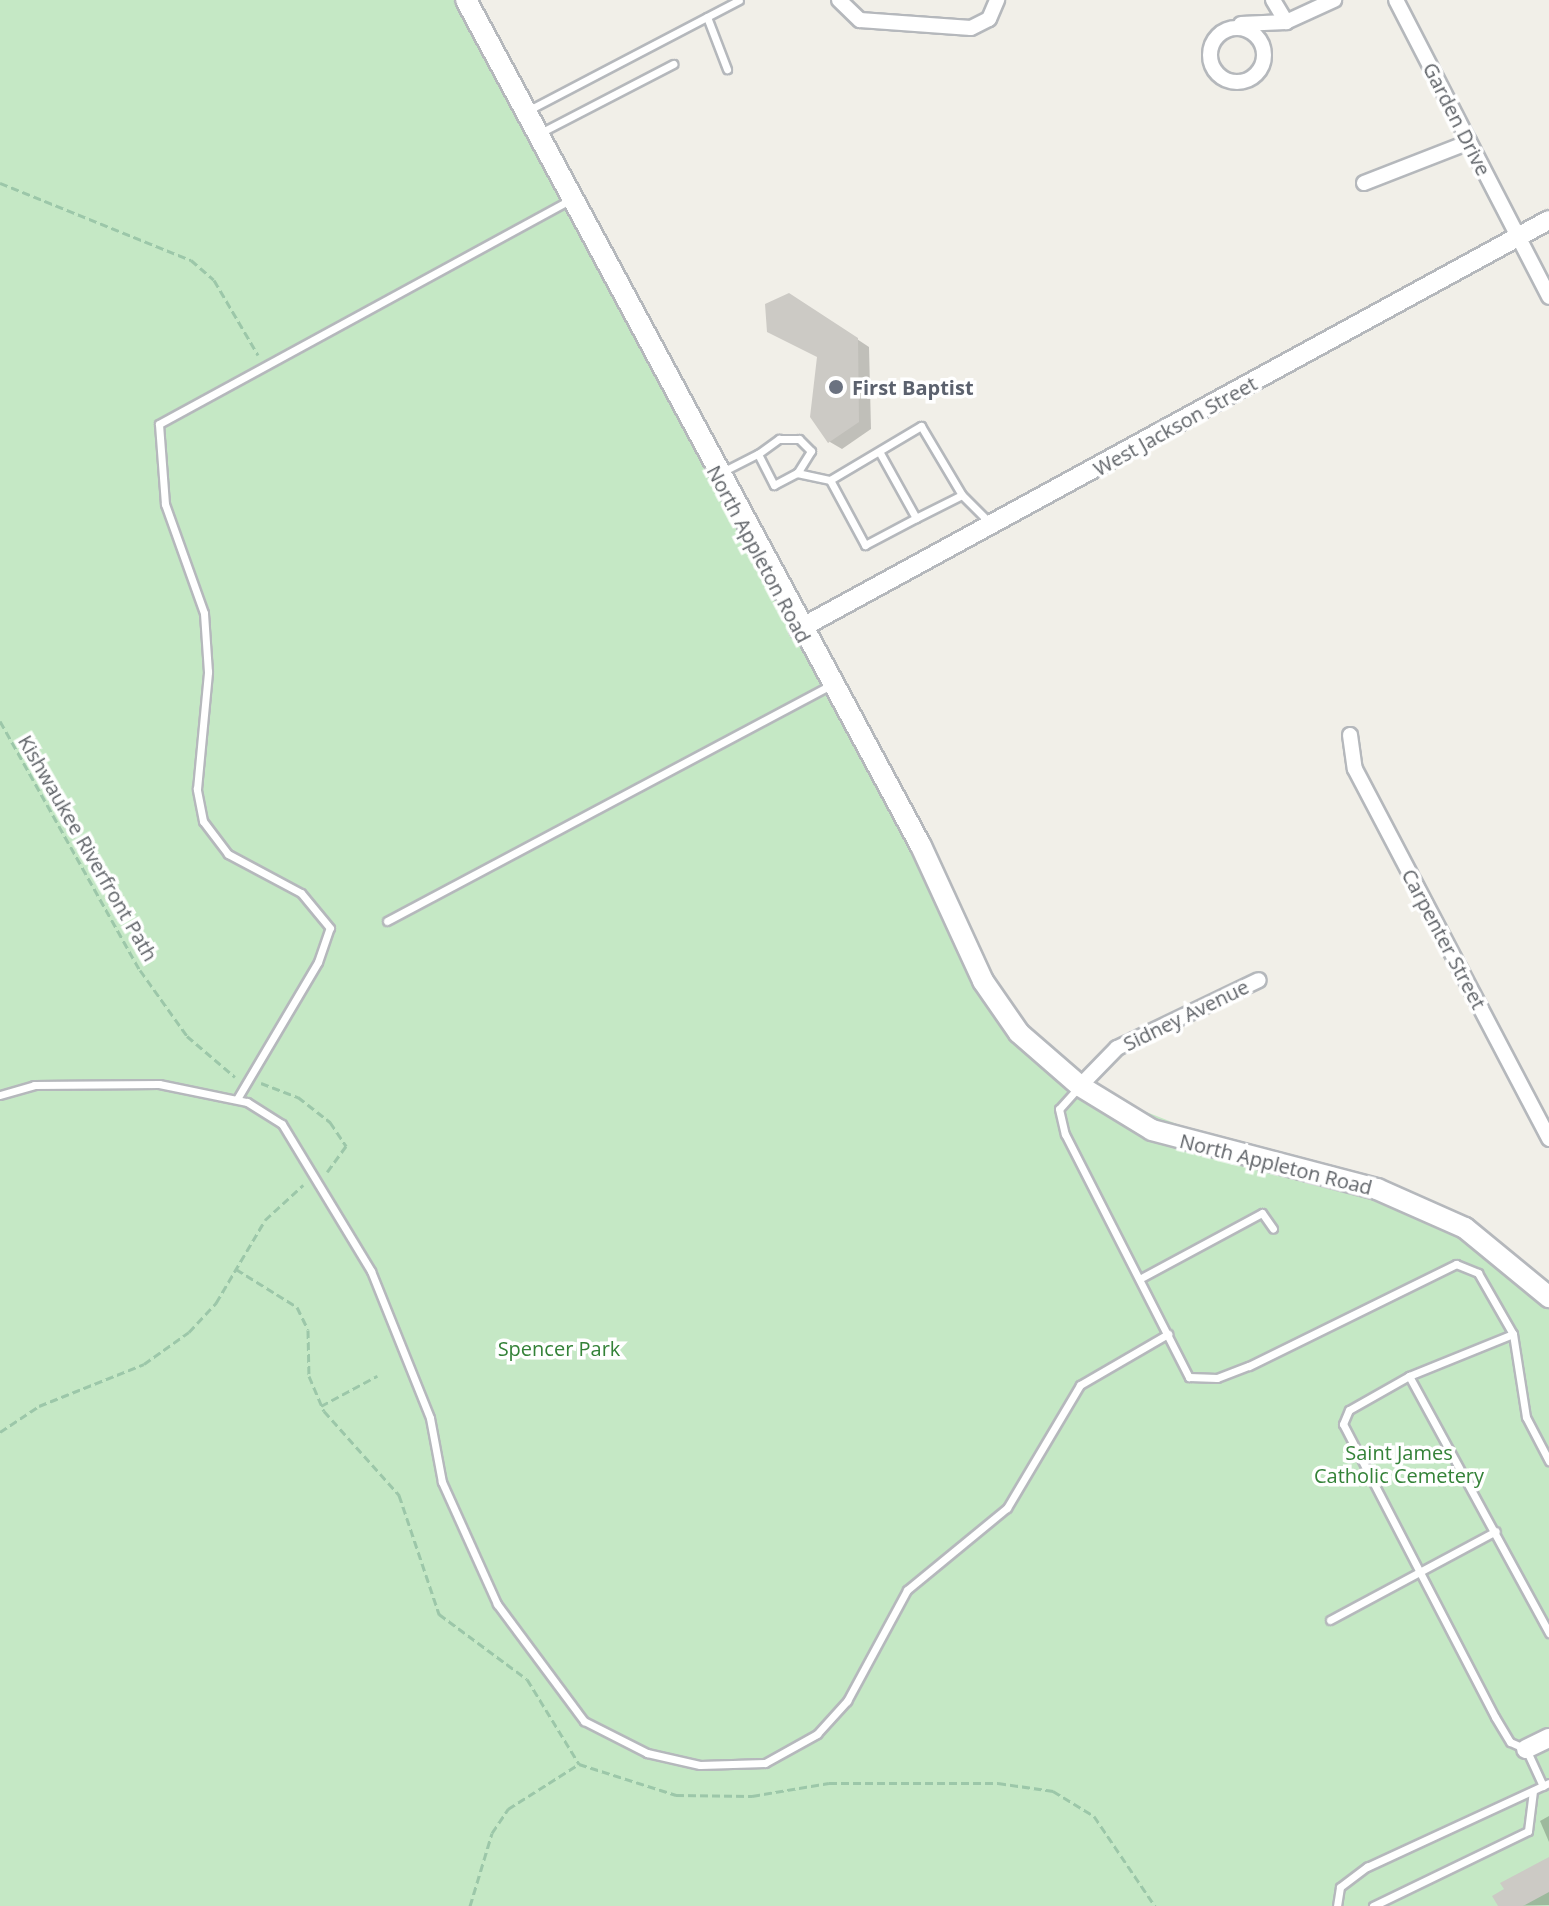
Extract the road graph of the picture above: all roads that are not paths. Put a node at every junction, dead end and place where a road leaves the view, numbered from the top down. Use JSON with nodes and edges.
{"nodes":[{"id":1,"x":466,"y":0,"type":"edge"},
{"id":2,"x":739,"y":0,"type":"edge"},
{"id":3,"x":839,"y":0,"type":"edge"},
{"id":4,"x":997,"y":0,"type":"edge"},
{"id":5,"x":1273,"y":0,"type":"edge"},
{"id":6,"x":1334,"y":0,"type":"edge"},
{"id":7,"x":1396,"y":0,"type":"edge"},
{"id":8,"x":707,"y":17,"type":"junction"},
{"id":9,"x":1286,"y":22,"type":"junction"},
{"id":10,"x":1241,"y":24,"type":"junction"},
{"id":11,"x":673,"y":64,"type":"dead end"},
{"id":12,"x":727,"y":69,"type":"dead end"},
{"id":13,"x":525,"y":112,"type":"junction"},
{"id":14,"x":536,"y":135,"type":"junction"},
{"id":15,"x":1469,"y":142,"type":"junction"},
{"id":16,"x":1364,"y":183,"type":"dead end"},
{"id":17,"x":570,"y":200,"type":"junction"},
{"id":18,"x":1549,"y":220,"type":"edge"},
{"id":19,"x":1517,"y":238,"type":"junction"},
{"id":20,"x":1549,"y":297,"type":"edge"},
{"id":21,"x":880,"y":453,"type":"junction"},
{"id":22,"x":758,"y":454,"type":"junction"},
{"id":23,"x":797,"y":473,"type":"junction"},
{"id":24,"x":717,"y":474,"type":"junction"},
{"id":25,"x":830,"y":480,"type":"junction"},
{"id":26,"x":962,"y":495,"type":"junction"},
{"id":27,"x":916,"y":518,"type":"junction"},
{"id":28,"x":992,"y":525,"type":"junction"},
{"id":29,"x":799,"y":629,"type":"junction"},
{"id":30,"x":829,"y":686,"type":"junction"},
{"id":31,"x":1350,"y":735,"type":"dead end"},
{"id":32,"x":387,"y":921,"type":"dead end"},
{"id":33,"x":1259,"y":980,"type":"dead end"},
{"id":34,"x":1080,"y":1086,"type":"junction"},
{"id":35,"x":0,"y":1095,"type":"edge"},
{"id":36,"x":237,"y":1099,"type":"junction"},
{"id":37,"x":1549,"y":1139,"type":"edge"},
{"id":38,"x":1273,"y":1229,"type":"dead end"},
{"id":39,"x":1143,"y":1277,"type":"junction"},
{"id":40,"x":1549,"y":1297,"type":"edge"},
{"id":41,"x":1168,"y":1334,"type":"junction"},
{"id":42,"x":1513,"y":1334,"type":"junction"},
{"id":43,"x":1409,"y":1376,"type":"junction"},
{"id":44,"x":1549,"y":1461,"type":"edge"},
{"id":45,"x":1496,"y":1531,"type":"junction"},
{"id":46,"x":1421,"y":1571,"type":"junction"},
{"id":47,"x":1330,"y":1620,"type":"dead end"},
{"id":48,"x":1549,"y":1633,"type":"edge"},
{"id":49,"x":1549,"y":1738,"type":"edge"},
{"id":50,"x":1526,"y":1749,"type":"junction"},
{"id":51,"x":1546,"y":1784,"type":"edge"},
{"id":52,"x":1533,"y":1791,"type":"junction"},
{"id":53,"x":1337,"y":1906,"type":"edge"},
{"id":54,"x":1373,"y":1906,"type":"edge"}],
"edges":[{"from":1,"to":13,"type":"main road","name":"North Appleton Road"},
{"from":2,"to":8,"type":"lane"},
{"from":3,"to":4,"type":"street"},
{"from":5,"to":9,"type":"street"},
{"from":6,"to":9,"type":"street"},
{"from":7,"to":15,"type":"street","name":"Garden Drive"},
{"from":8,"to":12,"type":"lane"},
{"from":8,"to":13,"type":"lane"},
{"from":9,"to":10,"type":"street"},
{"from":10,"to":10,"type":"street"},
{"from":11,"to":14,"type":"lane"},
{"from":13,"to":14,"type":"main road","name":"North Appleton Road"},
{"from":14,"to":17,"type":"main road","name":"North Appleton Road"},
{"from":15,"to":16,"type":"street"},
{"from":15,"to":19,"type":"street","name":"Garden Drive"},
{"from":17,"to":24,"type":"main road","name":"North Appleton Road"},
{"from":17,"to":36,"type":"lane"},
{"from":18,"to":19,"type":"street","name":"West Jackson Street"},
{"from":19,"to":20,"type":"street","name":"Garden Drive"},
{"from":19,"to":28,"type":"street","name":"West Jackson Street"},
{"from":21,"to":25,"type":"lane"},
{"from":21,"to":26,"type":"lane"},
{"from":21,"to":27,"type":"lane"},
{"from":22,"to":23,"type":"lane"},
{"from":22,"to":23,"type":"lane"},
{"from":22,"to":24,"type":"lane"},
{"from":23,"to":25,"type":"lane"},
{"from":24,"to":29,"type":"main road","name":"North Appleton Road"},
{"from":25,"to":27,"type":"lane"},
{"from":26,"to":27,"type":"lane"},
{"from":26,"to":28,"type":"lane"},
{"from":28,"to":29,"type":"street","name":"West Jackson Street"},
{"from":29,"to":30,"type":"main road","name":"North Appleton Road"},
{"from":30,"to":32,"type":"lane"},
{"from":30,"to":34,"type":"main road","name":"North Appleton Road"},
{"from":31,"to":37,"type":"street","name":"Carpenter Street"},
{"from":33,"to":34,"type":"street","name":"Sidney Avenue"},
{"from":34,"to":39,"type":"lane"},
{"from":34,"to":40,"type":"main road","name":"North Appleton Road"},
{"from":35,"to":36,"type":"lane"},
{"from":36,"to":41,"type":"lane"},
{"from":38,"to":39,"type":"lane"},
{"from":39,"to":41,"type":"lane"},
{"from":41,"to":42,"type":"lane"},
{"from":42,"to":43,"type":"lane"},
{"from":42,"to":44,"type":"lane"},
{"from":43,"to":45,"type":"lane"},
{"from":43,"to":46,"type":"lane"},
{"from":45,"to":46,"type":"lane"},
{"from":45,"to":48,"type":"lane"},
{"from":46,"to":47,"type":"lane"},
{"from":46,"to":50,"type":"lane"},
{"from":49,"to":50,"type":"street"},
{"from":50,"to":51,"type":"lane"},
{"from":51,"to":52,"type":"lane"},
{"from":52,"to":53,"type":"lane"},
{"from":52,"to":54,"type":"lane"}]}
